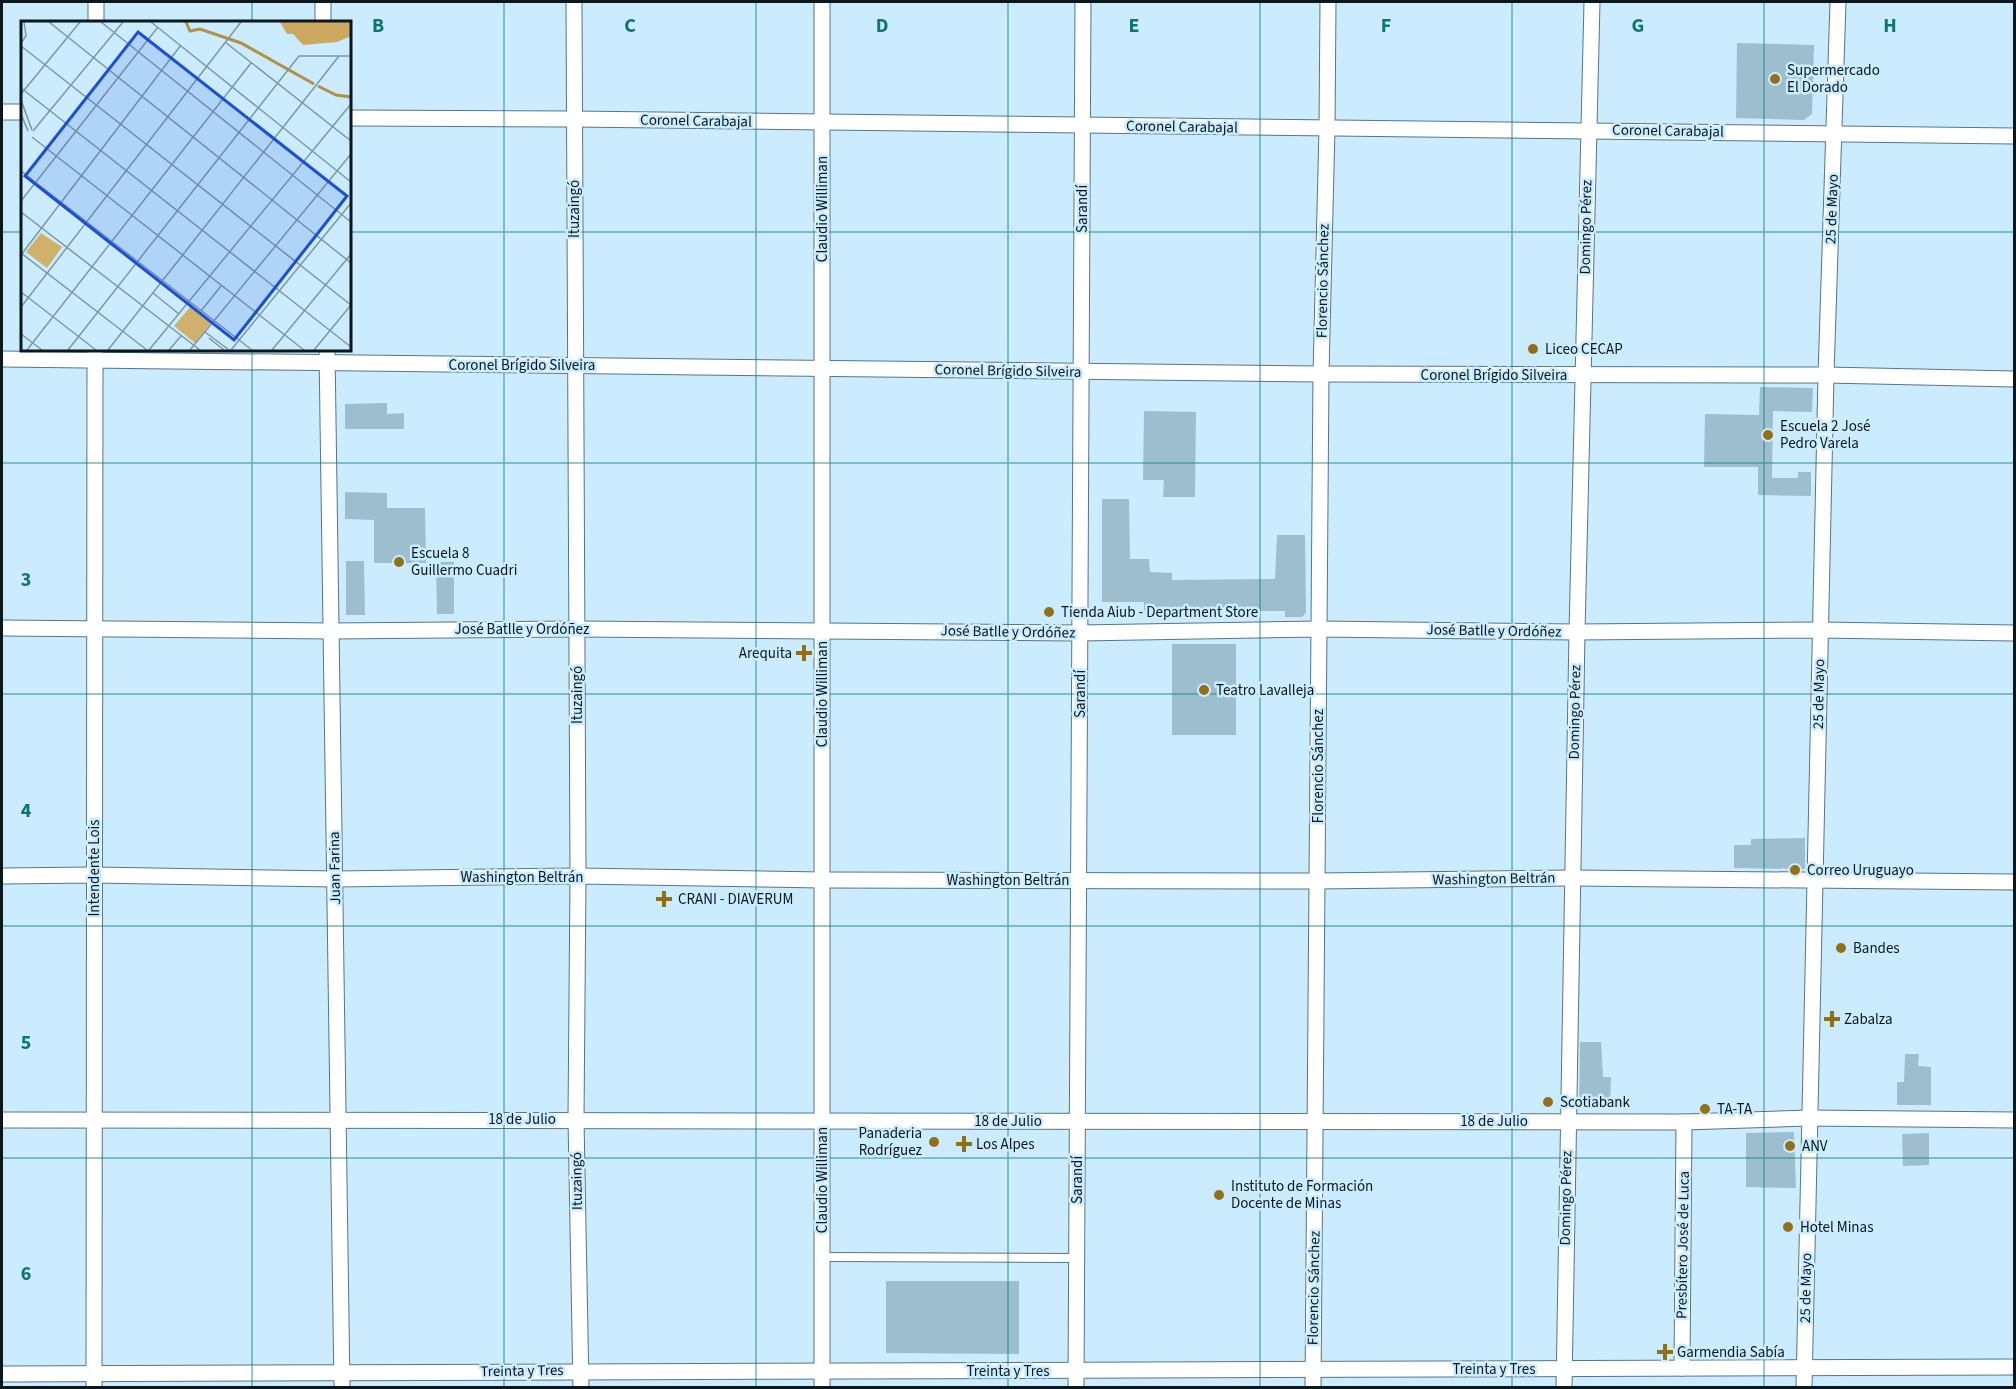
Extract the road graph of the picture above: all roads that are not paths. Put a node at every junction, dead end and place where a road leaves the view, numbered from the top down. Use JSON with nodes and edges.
{"nodes":[{"id":1,"x":96,"y":2,"type":"edge"},
{"id":2,"x":323,"y":2,"type":"edge"},
{"id":3,"x":574,"y":2,"type":"edge"},
{"id":4,"x":822,"y":2,"type":"edge"},
{"id":5,"x":1083,"y":2,"type":"edge"},
{"id":6,"x":1328,"y":2,"type":"edge"},
{"id":7,"x":1592,"y":2,"type":"edge"},
{"id":8,"x":1838,"y":2,"type":"edge"},
{"id":9,"x":96,"y":21,"type":"edge"},
{"id":10,"x":323,"y":21,"type":"edge"},
{"id":11,"x":2,"y":112,"type":"edge"},
{"id":12,"x":21,"y":112,"type":"edge"},
{"id":13,"x":351,"y":118,"type":"edge"},
{"id":14,"x":573,"y":118,"type":"junction"},
{"id":15,"x":822,"y":123,"type":"junction"},
{"id":16,"x":1083,"y":126,"type":"junction"},
{"id":17,"x":1327,"y":128,"type":"junction"},
{"id":18,"x":1588,"y":130,"type":"junction"},
{"id":19,"x":1835,"y":134,"type":"junction"},
{"id":20,"x":2014,"y":136,"type":"edge"},
{"id":21,"x":95,"y":354,"type":"edge"},
{"id":22,"x":328,"y":357,"type":"edge"},
{"id":23,"x":2,"y":359,"type":"edge"},
{"id":24,"x":575,"y":365,"type":"junction"},
{"id":25,"x":822,"y":369,"type":"junction"},
{"id":26,"x":1082,"y":372,"type":"junction"},
{"id":27,"x":1321,"y":375,"type":"junction"},
{"id":28,"x":1826,"y":375,"type":"junction"},
{"id":29,"x":1583,"y":376,"type":"junction"},
{"id":30,"x":2014,"y":379,"type":"edge"},
{"id":31,"x":2,"y":628,"type":"edge"},
{"id":32,"x":93,"y":628,"type":"junction"},
{"id":33,"x":577,"y":629,"type":"junction"},
{"id":34,"x":1318,"y":629,"type":"junction"},
{"id":35,"x":822,"y":630,"type":"junction"},
{"id":36,"x":1821,"y":630,"type":"junction"},
{"id":37,"x":331,"y":631,"type":"junction"},
{"id":38,"x":1577,"y":632,"type":"junction"},
{"id":39,"x":1080,"y":633,"type":"junction"},
{"id":40,"x":2014,"y":633,"type":"edge"},
{"id":41,"x":94,"y":875,"type":"junction"},
{"id":42,"x":2,"y":876,"type":"edge"},
{"id":43,"x":578,"y":876,"type":"junction"},
{"id":44,"x":1572,"y":878,"type":"junction"},
{"id":45,"x":335,"y":879,"type":"junction"},
{"id":46,"x":1816,"y":879,"type":"junction"},
{"id":47,"x":822,"y":880,"type":"junction"},
{"id":48,"x":1079,"y":880,"type":"junction"},
{"id":49,"x":1318,"y":881,"type":"junction"},
{"id":50,"x":2014,"y":882,"type":"edge"},
{"id":51,"x":1808,"y":1118,"type":"junction"},
{"id":52,"x":576,"y":1119,"type":"junction"},
{"id":53,"x":2,"y":1120,"type":"edge"},
{"id":54,"x":93,"y":1120,"type":"junction"},
{"id":55,"x":338,"y":1120,"type":"junction"},
{"id":56,"x":2014,"y":1120,"type":"edge"},
{"id":57,"x":822,"y":1121,"type":"junction"},
{"id":58,"x":1077,"y":1121,"type":"junction"},
{"id":59,"x":1316,"y":1121,"type":"junction"},
{"id":60,"x":1567,"y":1121,"type":"junction"},
{"id":61,"x":1684,"y":1122,"type":"junction"},
{"id":62,"x":822,"y":1257,"type":"junction"},
{"id":63,"x":1077,"y":1258,"type":"junction"},
{"id":64,"x":2014,"y":1367,"type":"edge"},
{"id":65,"x":1682,"y":1368,"type":"junction"},
{"id":66,"x":1564,"y":1369,"type":"junction"},
{"id":67,"x":1804,"y":1369,"type":"junction"},
{"id":68,"x":1076,"y":1370,"type":"junction"},
{"id":69,"x":1313,"y":1370,"type":"junction"},
{"id":70,"x":581,"y":1371,"type":"junction"},
{"id":71,"x":822,"y":1371,"type":"junction"},
{"id":72,"x":2,"y":1374,"type":"edge"},
{"id":73,"x":341,"y":1380,"type":"edge"},
{"id":74,"x":94,"y":1381,"type":"edge"},
{"id":75,"x":581,"y":1388,"type":"edge"},
{"id":76,"x":822,"y":1388,"type":"edge"},
{"id":77,"x":1076,"y":1388,"type":"edge"},
{"id":78,"x":1313,"y":1388,"type":"edge"},
{"id":79,"x":1564,"y":1388,"type":"edge"},
{"id":80,"x":1804,"y":1388,"type":"edge"}],
"edges":[{"from":1,"to":9,"type":"street"},
{"from":2,"to":10,"type":"street"},
{"from":3,"to":14,"type":"street","name":"Ituzaingó"},
{"from":4,"to":15,"type":"street","name":"Claudio Williman"},
{"from":5,"to":16,"type":"street","name":"Sarandí"},
{"from":6,"to":17,"type":"street","name":"Florencio Sánchez"},
{"from":7,"to":18,"type":"street","name":"Domingo Pérez"},
{"from":8,"to":19,"type":"street","name":"25 de Mayo"},
{"from":11,"to":12,"type":"street"},
{"from":13,"to":14,"type":"street","name":"Coronel Carabajal"},
{"from":14,"to":15,"type":"street","name":"Coronel Carabajal"},
{"from":14,"to":24,"type":"street","name":"Ituzaingó"},
{"from":15,"to":16,"type":"street","name":"Coronel Carabajal"},
{"from":15,"to":25,"type":"street","name":"Claudio Williman"},
{"from":16,"to":17,"type":"street","name":"Coronel Carabajal"},
{"from":16,"to":26,"type":"street","name":"Sarandí"},
{"from":17,"to":18,"type":"street","name":"Coronel Carabajal"},
{"from":17,"to":27,"type":"street","name":"Florencio Sánchez"},
{"from":18,"to":19,"type":"street","name":"Coronel Carabajal"},
{"from":18,"to":29,"type":"street","name":"Domingo Pérez"},
{"from":19,"to":20,"type":"street","name":"Coronel Carabajal"},
{"from":19,"to":28,"type":"street","name":"25 de Mayo"},
{"from":21,"to":22,"type":"street","name":"Coronel Brígido Silveira"},
{"from":21,"to":23,"type":"street","name":"Coronel Brígido Silveira"},
{"from":21,"to":32,"type":"street","name":"Intendente Lois"},
{"from":22,"to":24,"type":"street","name":"Coronel Brígido Silveira"},
{"from":22,"to":37,"type":"street","name":"Juan Farina"},
{"from":24,"to":25,"type":"street","name":"Coronel Brígido Silveira"},
{"from":24,"to":33,"type":"street","name":"Ituzaingó"},
{"from":25,"to":26,"type":"street","name":"Coronel Brígido Silveira"},
{"from":25,"to":35,"type":"street","name":"Claudio Williman"},
{"from":26,"to":27,"type":"street","name":"Coronel Brígido Silveira"},
{"from":26,"to":39,"type":"street","name":"Sarandí"},
{"from":27,"to":29,"type":"street","name":"Coronel Brígido Silveira"},
{"from":27,"to":34,"type":"street","name":"Florencio Sánchez"},
{"from":28,"to":29,"type":"street","name":"Coronel Brígido Silveira"},
{"from":28,"to":30,"type":"street","name":"Coronel Brígido Silveira"},
{"from":28,"to":36,"type":"street","name":"25 de Mayo"},
{"from":29,"to":38,"type":"street","name":"Domingo Pérez"},
{"from":31,"to":32,"type":"street","name":"José Batlle y Ordóñez"},
{"from":32,"to":37,"type":"street","name":"José Batlle y Ordóñez"},
{"from":32,"to":41,"type":"street","name":"Intendente Lois"},
{"from":33,"to":35,"type":"street","name":"José Batlle y Ordóñez"},
{"from":33,"to":37,"type":"street","name":"José Batlle y Ordóñez"},
{"from":33,"to":43,"type":"street","name":"Ituzaingó"},
{"from":34,"to":38,"type":"street","name":"José Batlle y Ordóñez"},
{"from":34,"to":39,"type":"street","name":"José Batlle y Ordóñez"},
{"from":34,"to":49,"type":"street","name":"Florencio Sánchez"},
{"from":35,"to":39,"type":"street","name":"José Batlle y Ordóñez"},
{"from":35,"to":47,"type":"street","name":"Claudio Williman"},
{"from":36,"to":38,"type":"street","name":"José Batlle y Ordóñez"},
{"from":36,"to":40,"type":"street","name":"José Batlle y Ordóñez"},
{"from":36,"to":46,"type":"street","name":"25 de Mayo"},
{"from":37,"to":45,"type":"street","name":"Juan Farina"},
{"from":38,"to":44,"type":"street","name":"Domingo Pérez"},
{"from":39,"to":48,"type":"street","name":"Sarandí"},
{"from":41,"to":42,"type":"street","name":"Washington Beltrán"},
{"from":41,"to":45,"type":"street","name":"Washington Beltrán"},
{"from":41,"to":54,"type":"street","name":"Intendente Lois"},
{"from":43,"to":45,"type":"street","name":"Washington Beltrán"},
{"from":43,"to":47,"type":"street","name":"Washington Beltrán"},
{"from":43,"to":52,"type":"street","name":"Ituzaingó"},
{"from":44,"to":46,"type":"street","name":"Washington Beltrán"},
{"from":44,"to":49,"type":"street","name":"Washington Beltrán"},
{"from":44,"to":60,"type":"street","name":"Domingo Pérez"},
{"from":45,"to":55,"type":"street","name":"Juan Farina"},
{"from":46,"to":50,"type":"street","name":"Washington Beltrán"},
{"from":46,"to":51,"type":"street","name":"25 de Mayo"},
{"from":47,"to":48,"type":"street","name":"Washington Beltrán"},
{"from":47,"to":57,"type":"street","name":"Claudio Williman"},
{"from":48,"to":49,"type":"street","name":"Washington Beltrán"},
{"from":48,"to":58,"type":"street","name":"Sarandí"},
{"from":49,"to":59,"type":"street","name":"Florencio Sánchez"},
{"from":51,"to":56,"type":"street","name":"18 de Julio"},
{"from":51,"to":61,"type":"street","name":"18 de Julio"},
{"from":51,"to":67,"type":"street","name":"25 de Mayo"},
{"from":52,"to":55,"type":"street","name":"18 de Julio"},
{"from":52,"to":57,"type":"street","name":"18 de Julio"},
{"from":52,"to":70,"type":"street","name":"Ituzaingó"},
{"from":53,"to":54,"type":"street","name":"18 de Julio"},
{"from":54,"to":55,"type":"street","name":"18 de Julio"},
{"from":54,"to":74,"type":"street","name":"Intendente Lois"},
{"from":55,"to":73,"type":"street","name":"Juan Farina"},
{"from":57,"to":58,"type":"street","name":"18 de Julio"},
{"from":57,"to":62,"type":"street","name":"Claudio Williman"},
{"from":58,"to":59,"type":"street","name":"18 de Julio"},
{"from":58,"to":63,"type":"street","name":"Sarandí"},
{"from":59,"to":60,"type":"street","name":"18 de Julio"},
{"from":59,"to":69,"type":"street","name":"Florencio Sánchez"},
{"from":60,"to":61,"type":"street","name":"18 de Julio"},
{"from":60,"to":66,"type":"street","name":"Domingo Pérez"},
{"from":61,"to":65,"type":"street","name":"Presbítero José de Luca"},
{"from":62,"to":63,"type":"lane"},
{"from":62,"to":71,"type":"street","name":"Claudio Williman"},
{"from":63,"to":68,"type":"street","name":"Sarandí"},
{"from":64,"to":67,"type":"street","name":"Treinta y Tres"},
{"from":65,"to":66,"type":"street","name":"Treinta y Tres"},
{"from":65,"to":67,"type":"street","name":"Treinta y Tres"},
{"from":66,"to":69,"type":"street","name":"Treinta y Tres"},
{"from":66,"to":79,"type":"street","name":"Domingo Pérez"},
{"from":67,"to":80,"type":"street","name":"25 de Mayo"},
{"from":68,"to":69,"type":"street","name":"Treinta y Tres"},
{"from":68,"to":71,"type":"street","name":"Treinta y Tres"},
{"from":68,"to":77,"type":"street","name":"Sarandí"},
{"from":69,"to":78,"type":"street","name":"Florencio Sánchez"},
{"from":70,"to":71,"type":"street","name":"Treinta y Tres"},
{"from":70,"to":73,"type":"street","name":"Treinta y Tres"},
{"from":70,"to":75,"type":"street","name":"Ituzaingó"},
{"from":71,"to":76,"type":"street","name":"Claudio Williman"},
{"from":72,"to":74,"type":"street","name":"Treinta y Tres"},
{"from":73,"to":74,"type":"street","name":"Treinta y Tres"}]}
